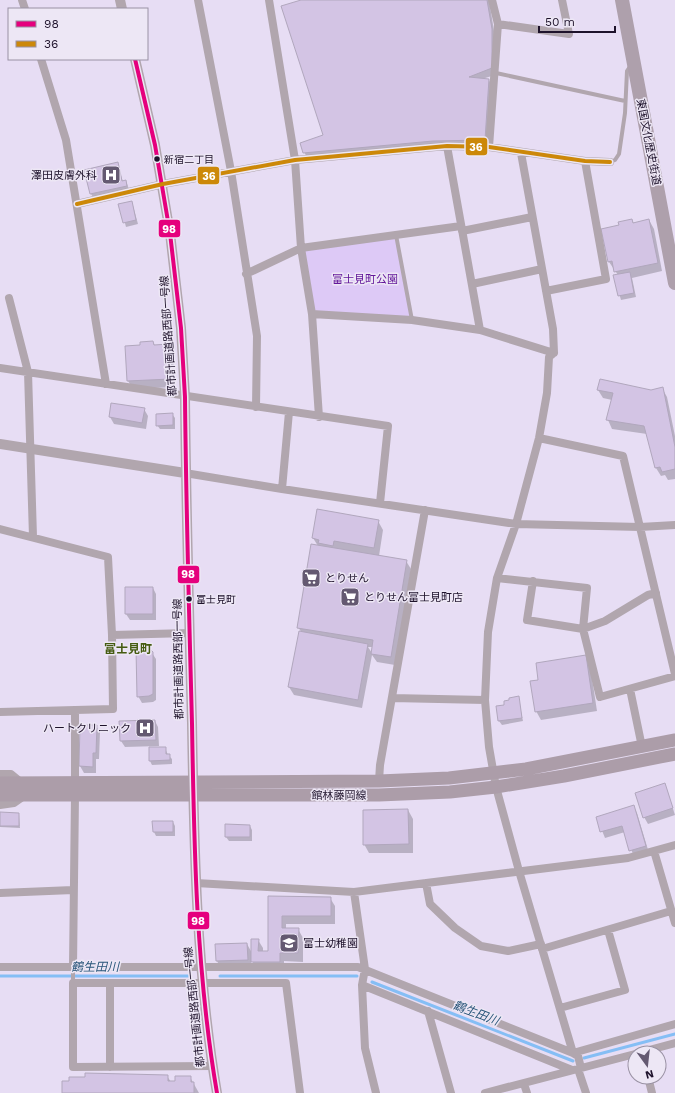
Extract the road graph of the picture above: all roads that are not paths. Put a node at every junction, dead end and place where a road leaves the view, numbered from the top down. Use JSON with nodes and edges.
{"nodes":[{"id":1,"x":198,"y":0,"type":"edge"},
{"id":2,"x":269,"y":0,"type":"edge"},
{"id":3,"x":492,"y":0,"type":"edge"},
{"id":4,"x":562,"y":0,"type":"edge"},
{"id":5,"x":622,"y":0,"type":"edge"},
{"id":6,"x":498,"y":24,"type":"junction"},
{"id":7,"x":41,"y":60,"type":"edge"},
{"id":8,"x":135,"y":60,"type":"edge"},
{"id":9,"x":634,"y":62,"type":"junction"},
{"id":10,"x":496,"y":73,"type":"junction"},
{"id":11,"x":625,"y":101,"type":"junction"},
{"id":12,"x":447,"y":146,"type":"junction"},
{"id":13,"x":489,"y":147,"type":"junction"},
{"id":14,"x":521,"y":153,"type":"junction"},
{"id":15,"x":295,"y":160,"type":"junction"},
{"id":16,"x":585,"y":161,"type":"junction"},
{"id":17,"x":610,"y":162,"type":"joint"},
{"id":18,"x":231,"y":171,"type":"junction"},
{"id":19,"x":163,"y":184,"type":"junction"},
{"id":20,"x":77,"y":204,"type":"junction"},
{"id":21,"x":532,"y":217,"type":"junction"},
{"id":22,"x":462,"y":228,"type":"junction"},
{"id":23,"x":396,"y":235,"type":"junction"},
{"id":24,"x":301,"y":248,"type":"junction"},
{"id":25,"x":542,"y":269,"type":"junction"},
{"id":26,"x":246,"y":274,"type":"junction"},
{"id":27,"x":675,"y":283,"type":"edge"},
{"id":28,"x":472,"y":284,"type":"junction"},
{"id":29,"x":546,"y":291,"type":"junction"},
{"id":30,"x":9,"y":298,"type":"dead end"},
{"id":31,"x":312,"y":314,"type":"junction"},
{"id":32,"x":412,"y":320,"type":"junction"},
{"id":33,"x":480,"y":330,"type":"junction"},
{"id":34,"x":554,"y":353,"type":"junction"},
{"id":35,"x":0,"y":368,"type":"edge"},
{"id":36,"x":28,"y":372,"type":"junction"},
{"id":37,"x":106,"y":384,"type":"junction"},
{"id":38,"x":184,"y":397,"type":"junction"},
{"id":39,"x":256,"y":407,"type":"junction"},
{"id":40,"x":289,"y":412,"type":"junction"},
{"id":41,"x":320,"y":417,"type":"junction"},
{"id":42,"x":539,"y":438,"type":"junction"},
{"id":43,"x":0,"y":444,"type":"edge"},
{"id":44,"x":30,"y":448,"type":"junction"},
{"id":45,"x":185,"y":473,"type":"junction"},
{"id":46,"x":282,"y":489,"type":"junction"},
{"id":47,"x":380,"y":503,"type":"junction"},
{"id":48,"x":425,"y":510,"type":"junction"},
{"id":49,"x":516,"y":524,"type":"junction"},
{"id":50,"x":675,"y":525,"type":"edge"},
{"id":51,"x":640,"y":527,"type":"junction"},
{"id":52,"x":0,"y":529,"type":"edge"},
{"id":53,"x":33,"y":537,"type":"junction"},
{"id":54,"x":497,"y":578,"type":"junction"},
{"id":55,"x":533,"y":581,"type":"junction"},
{"id":56,"x":656,"y":593,"type":"junction"},
{"id":57,"x":583,"y":629,"type":"junction"},
{"id":58,"x":190,"y":633,"type":"junction"},
{"id":59,"x":112,"y":635,"type":"junction"},
{"id":60,"x":675,"y":675,"type":"edge"},
{"id":61,"x":630,"y":689,"type":"junction"},
{"id":62,"x":392,"y":698,"type":"junction"},
{"id":63,"x":485,"y":700,"type":"junction"},
{"id":64,"x":75,"y":710,"type":"junction"},
{"id":65,"x":0,"y":712,"type":"edge"},
{"id":66,"x":675,"y":740,"type":"edge"},
{"id":67,"x":642,"y":747,"type":"junction"},
{"id":68,"x":675,"y":754,"type":"edge"},
{"id":69,"x":494,"y":773,"type":"junction"},
{"id":70,"x":0,"y":774,"type":"edge"},
{"id":71,"x":379,"y":781,"type":"junction"},
{"id":72,"x":0,"y":783,"type":"edge"},
{"id":73,"x":193,"y":788,"type":"junction"},
{"id":74,"x":496,"y":788,"type":"junction"},
{"id":75,"x":24,"y":789,"type":"junction"},
{"id":76,"x":75,"y":789,"type":"junction"},
{"id":77,"x":0,"y":795,"type":"edge"},
{"id":78,"x":0,"y":805,"type":"edge"},
{"id":79,"x":675,"y":845,"type":"edge"},
{"id":80,"x":654,"y":851,"type":"junction"},
{"id":81,"x":519,"y":871,"type":"junction"},
{"id":82,"x":426,"y":883,"type":"junction"},
{"id":83,"x":196,"y":884,"type":"junction"},
{"id":84,"x":73,"y":890,"type":"junction"},
{"id":85,"x":354,"y":892,"type":"junction"},
{"id":86,"x":0,"y":893,"type":"edge"},
{"id":87,"x":671,"y":911,"type":"junction"},
{"id":88,"x":675,"y":923,"type":"edge"},
{"id":89,"x":608,"y":930,"type":"junction"},
{"id":90,"x":542,"y":946,"type":"junction"},
{"id":91,"x":202,"y":966,"type":"junction"},
{"id":92,"x":0,"y":967,"type":"edge"},
{"id":93,"x":73,"y":969,"type":"junction"},
{"id":94,"x":365,"y":969,"type":"junction"},
{"id":95,"x":73,"y":981,"type":"junction"},
{"id":96,"x":110,"y":983,"type":"junction"},
{"id":97,"x":204,"y":984,"type":"junction"},
{"id":98,"x":362,"y":985,"type":"junction"},
{"id":99,"x":560,"y":1008,"type":"junction"},
{"id":100,"x":428,"y":1011,"type":"junction"},
{"id":101,"x":675,"y":1024,"type":"edge"},
{"id":102,"x":574,"y":1053,"type":"junction"},
{"id":103,"x":627,"y":1056,"type":"edge"},
{"id":104,"x":212,"y":1066,"type":"junction"},
{"id":105,"x":110,"y":1067,"type":"junction"},
{"id":106,"x":577,"y":1069,"type":"junction"},
{"id":107,"x":524,"y":1084,"type":"junction"},
{"id":108,"x":217,"y":1093,"type":"edge"},
{"id":109,"x":300,"y":1093,"type":"edge"},
{"id":110,"x":376,"y":1093,"type":"edge"},
{"id":111,"x":450,"y":1093,"type":"edge"},
{"id":112,"x":485,"y":1093,"type":"edge"},
{"id":113,"x":527,"y":1093,"type":"edge"},
{"id":114,"x":586,"y":1093,"type":"edge"}],
"edges":[{"from":1,"to":18,"type":"street"},
{"from":2,"to":15,"type":"street"},
{"from":3,"to":6,"type":"street"},
{"from":4,"to":6,"type":"street"},
{"from":5,"to":9,"type":"highway","name":"東国文化歴史街道"},
{"from":6,"to":10,"type":"street"},
{"from":7,"to":20,"type":"street"},
{"from":8,"to":19,"type":"street","name":"都市計画道路西部一号線"},
{"from":9,"to":11,"type":"lane"},
{"from":9,"to":27,"type":"highway","name":"東国文化歴史街道"},
{"from":10,"to":11,"type":"lane"},
{"from":10,"to":13,"type":"street"},
{"from":11,"to":17,"type":"lane"},
{"from":12,"to":13,"type":"street"},
{"from":12,"to":15,"type":"street"},
{"from":12,"to":22,"type":"street"},
{"from":13,"to":14,"type":"street"},
{"from":14,"to":16,"type":"street"},
{"from":14,"to":21,"type":"street"},
{"from":15,"to":18,"type":"street"},
{"from":15,"to":24,"type":"street"},
{"from":16,"to":17,"type":"street"},
{"from":16,"to":29,"type":"street"},
{"from":18,"to":19,"type":"street"},
{"from":18,"to":26,"type":"street"},
{"from":19,"to":20,"type":"street"},
{"from":19,"to":38,"type":"street","name":"都市計画道路西部一号線"},
{"from":20,"to":37,"type":"street"},
{"from":21,"to":22,"type":"street"},
{"from":21,"to":25,"type":"street"},
{"from":22,"to":23,"type":"street"},
{"from":22,"to":28,"type":"street"},
{"from":23,"to":24,"type":"street"},
{"from":23,"to":32,"type":"lane"},
{"from":24,"to":26,"type":"street"},
{"from":24,"to":31,"type":"street"},
{"from":25,"to":28,"type":"street"},
{"from":25,"to":29,"type":"street"},
{"from":26,"to":39,"type":"street"},
{"from":28,"to":33,"type":"street"},
{"from":29,"to":34,"type":"street"},
{"from":30,"to":36,"type":"street"},
{"from":31,"to":32,"type":"street"},
{"from":31,"to":41,"type":"street"},
{"from":32,"to":33,"type":"street"},
{"from":33,"to":34,"type":"street"},
{"from":34,"to":42,"type":"street"},
{"from":35,"to":36,"type":"street"},
{"from":36,"to":37,"type":"street"},
{"from":36,"to":44,"type":"street"},
{"from":37,"to":38,"type":"street"},
{"from":38,"to":39,"type":"street"},
{"from":38,"to":45,"type":"street","name":"都市計画道路西部一号線"},
{"from":39,"to":40,"type":"street"},
{"from":40,"to":41,"type":"street"},
{"from":40,"to":46,"type":"street"},
{"from":41,"to":47,"type":"street"},
{"from":42,"to":49,"type":"street"},
{"from":42,"to":51,"type":"street"},
{"from":43,"to":44,"type":"street"},
{"from":44,"to":45,"type":"street"},
{"from":44,"to":53,"type":"street"},
{"from":45,"to":46,"type":"street"},
{"from":45,"to":58,"type":"street","name":"都市計画道路西部一号線"},
{"from":46,"to":47,"type":"street"},
{"from":47,"to":48,"type":"street"},
{"from":48,"to":49,"type":"street"},
{"from":48,"to":62,"type":"street"},
{"from":49,"to":51,"type":"street"},
{"from":49,"to":54,"type":"street"},
{"from":50,"to":51,"type":"street"},
{"from":51,"to":56,"type":"street"},
{"from":52,"to":53,"type":"street"},
{"from":53,"to":59,"type":"street"},
{"from":54,"to":55,"type":"street"},
{"from":54,"to":63,"type":"street"},
{"from":55,"to":57,"type":"street"},
{"from":55,"to":57,"type":"street"},
{"from":56,"to":57,"type":"street"},
{"from":56,"to":60,"type":"street"},
{"from":57,"to":61,"type":"street"},
{"from":58,"to":59,"type":"street"},
{"from":58,"to":73,"type":"street","name":"都市計画道路西部一号線"},
{"from":59,"to":64,"type":"street"},
{"from":60,"to":61,"type":"street"},
{"from":61,"to":67,"type":"street"},
{"from":62,"to":63,"type":"street"},
{"from":62,"to":71,"type":"street"},
{"from":63,"to":69,"type":"street"},
{"from":64,"to":65,"type":"street"},
{"from":64,"to":76,"type":"street"},
{"from":66,"to":67,"type":"main road","name":"館林藤岡線"},
{"from":67,"to":69,"type":"main road","name":"館林藤岡線"},
{"from":68,"to":74,"type":"main road","name":"館林藤岡線"},
{"from":69,"to":71,"type":"main road","name":"館林藤岡線"},
{"from":69,"to":74,"type":"street"},
{"from":70,"to":75,"type":"street"},
{"from":71,"to":73,"type":"main road","name":"館林藤岡線"},
{"from":72,"to":75,"type":"main road","name":"館林藤岡線"},
{"from":73,"to":74,"type":"main road","name":"館林藤岡線"},
{"from":73,"to":76,"type":"main road","name":"館林藤岡線"},
{"from":73,"to":83,"type":"street","name":"都市計画道路西部一号線"},
{"from":74,"to":81,"type":"street"},
{"from":75,"to":76,"type":"main road","name":"館林藤岡線"},
{"from":75,"to":77,"type":"main road","name":"館林藤岡線"},
{"from":75,"to":78,"type":"street"},
{"from":76,"to":84,"type":"street"},
{"from":79,"to":80,"type":"street"},
{"from":80,"to":81,"type":"street"},
{"from":80,"to":87,"type":"street"},
{"from":81,"to":82,"type":"street"},
{"from":81,"to":90,"type":"street"},
{"from":82,"to":85,"type":"street"},
{"from":82,"to":90,"type":"street"},
{"from":83,"to":85,"type":"street"},
{"from":83,"to":91,"type":"street","name":"都市計画道路西部一号線"},
{"from":84,"to":86,"type":"street"},
{"from":84,"to":93,"type":"street"},
{"from":85,"to":94,"type":"street"},
{"from":87,"to":88,"type":"street"},
{"from":87,"to":89,"type":"street"},
{"from":89,"to":90,"type":"street"},
{"from":89,"to":99,"type":"street"},
{"from":90,"to":99,"type":"street"},
{"from":91,"to":93,"type":"street"},
{"from":91,"to":94,"type":"street"},
{"from":91,"to":97,"type":"street","name":"都市計画道路西部一号線"},
{"from":92,"to":93,"type":"street"},
{"from":93,"to":95,"type":"lane"},
{"from":94,"to":98,"type":"street"},
{"from":94,"to":102,"type":"street"},
{"from":95,"to":96,"type":"street"},
{"from":95,"to":105,"type":"street"},
{"from":96,"to":97,"type":"street"},
{"from":96,"to":105,"type":"street"},
{"from":97,"to":104,"type":"street","name":"都市計画道路西部一号線"},
{"from":97,"to":109,"type":"street"},
{"from":98,"to":100,"type":"street"},
{"from":98,"to":110,"type":"street"},
{"from":99,"to":102,"type":"street"},
{"from":100,"to":106,"type":"street"},
{"from":100,"to":111,"type":"street"},
{"from":101,"to":102,"type":"street"},
{"from":102,"to":106,"type":"street"},
{"from":103,"to":106,"type":"street"},
{"from":104,"to":105,"type":"street"},
{"from":104,"to":108,"type":"street","name":"都市計画道路西部一号線"},
{"from":106,"to":107,"type":"street"},
{"from":106,"to":114,"type":"street"},
{"from":107,"to":112,"type":"street"},
{"from":107,"to":113,"type":"street"}]}
